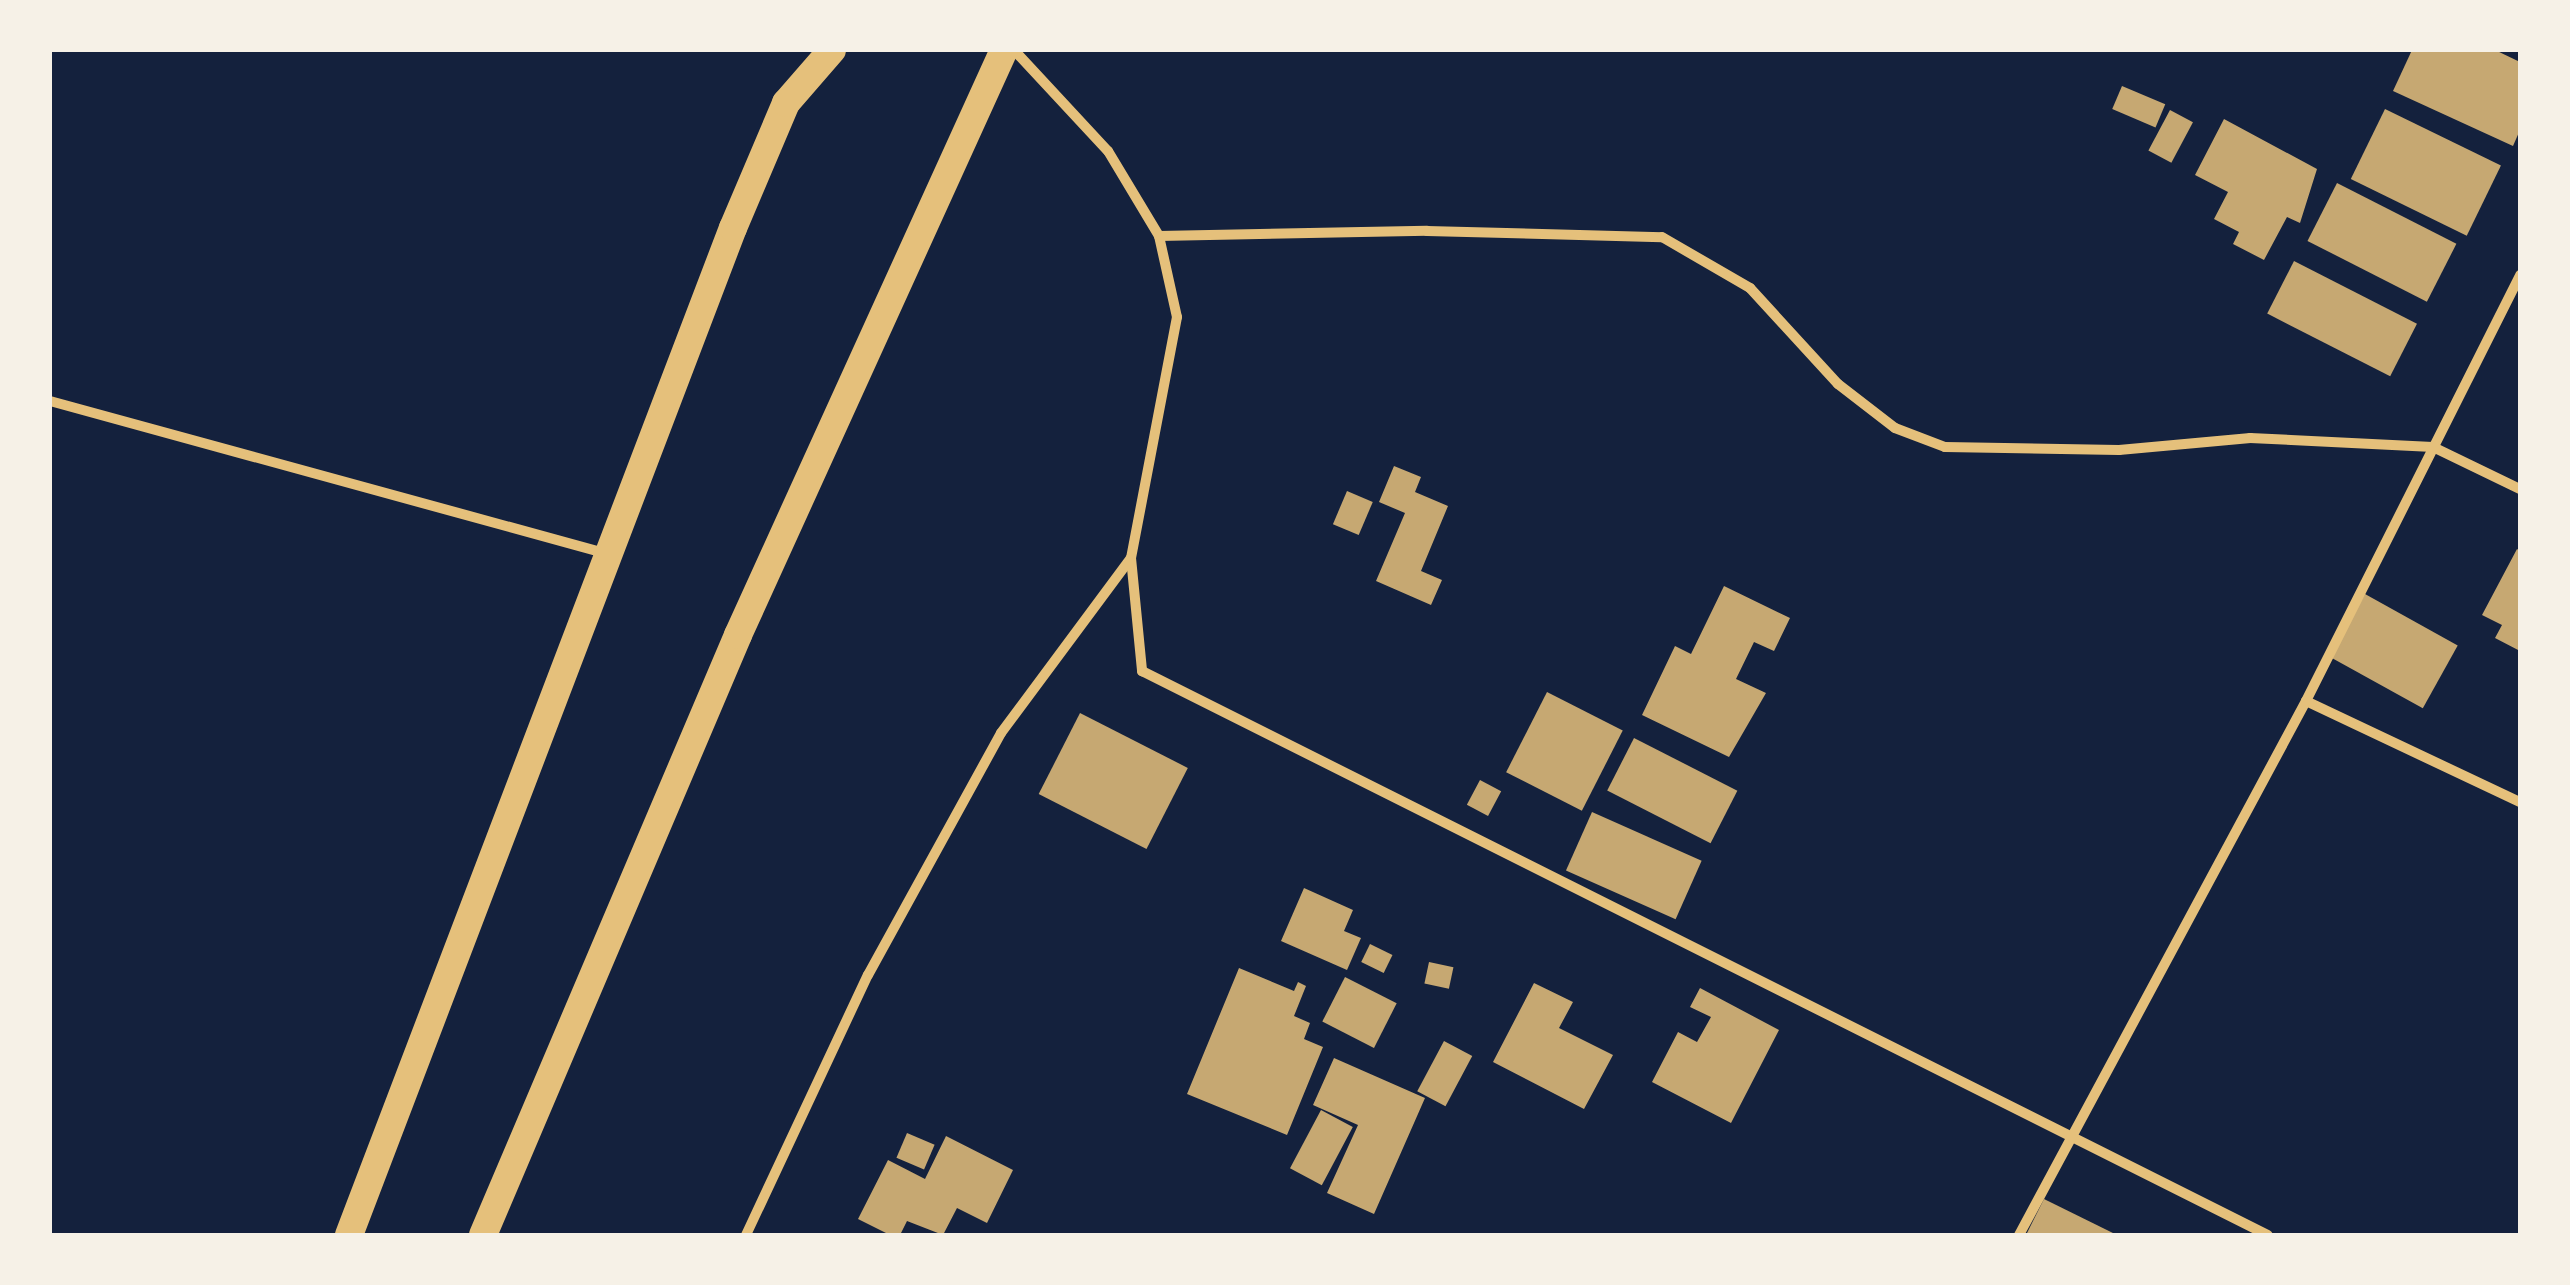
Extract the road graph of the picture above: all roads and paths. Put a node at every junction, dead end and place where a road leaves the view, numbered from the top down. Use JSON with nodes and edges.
{"nodes":[{"id":1,"x":832,"y":50,"type":"edge"},
{"id":2,"x":1004,"y":50,"type":"edge"},
{"id":3,"x":1014,"y":50,"type":"edge"},
{"id":4,"x":1159,"y":236,"type":"junction"},
{"id":5,"x":2520,"y":274,"type":"edge"},
{"id":6,"x":2505,"y":306,"type":"junction"},
{"id":7,"x":2520,"y":310,"type":"edge"},
{"id":8,"x":50,"y":400,"type":"edge"},
{"id":9,"x":2433,"y":447,"type":"junction"},
{"id":10,"x":2520,"y":490,"type":"edge"},
{"id":11,"x":609,"y":554,"type":"junction"},
{"id":12,"x":1131,"y":558,"type":"junction"},
{"id":13,"x":2306,"y":701,"type":"junction"},
{"id":14,"x":2520,"y":802,"type":"edge"},
{"id":15,"x":2070,"y":1134,"type":"junction"},
{"id":16,"x":349,"y":1235,"type":"edge"},
{"id":17,"x":483,"y":1235,"type":"edge"},
{"id":18,"x":746,"y":1235,"type":"edge"},
{"id":19,"x":2019,"y":1235,"type":"edge"},
{"id":20,"x":2268,"y":1235,"type":"edge"}],
"edges":[{"from":1,"to":11,"type":"highway"},
{"from":2,"to":17,"type":"highway"},
{"from":3,"to":4,"type":"street"},
{"from":4,"to":9,"type":"street"},
{"from":4,"to":12,"type":"street"},
{"from":5,"to":6,"type":"street"},
{"from":6,"to":7,"type":"street"},
{"from":6,"to":9,"type":"street"},
{"from":8,"to":11,"type":"street"},
{"from":9,"to":10,"type":"street"},
{"from":9,"to":13,"type":"street"},
{"from":11,"to":16,"type":"highway"},
{"from":12,"to":15,"type":"street"},
{"from":12,"to":18,"type":"street"},
{"from":13,"to":14,"type":"street"},
{"from":13,"to":15,"type":"street"},
{"from":15,"to":19,"type":"street"},
{"from":15,"to":20,"type":"street"}]}
